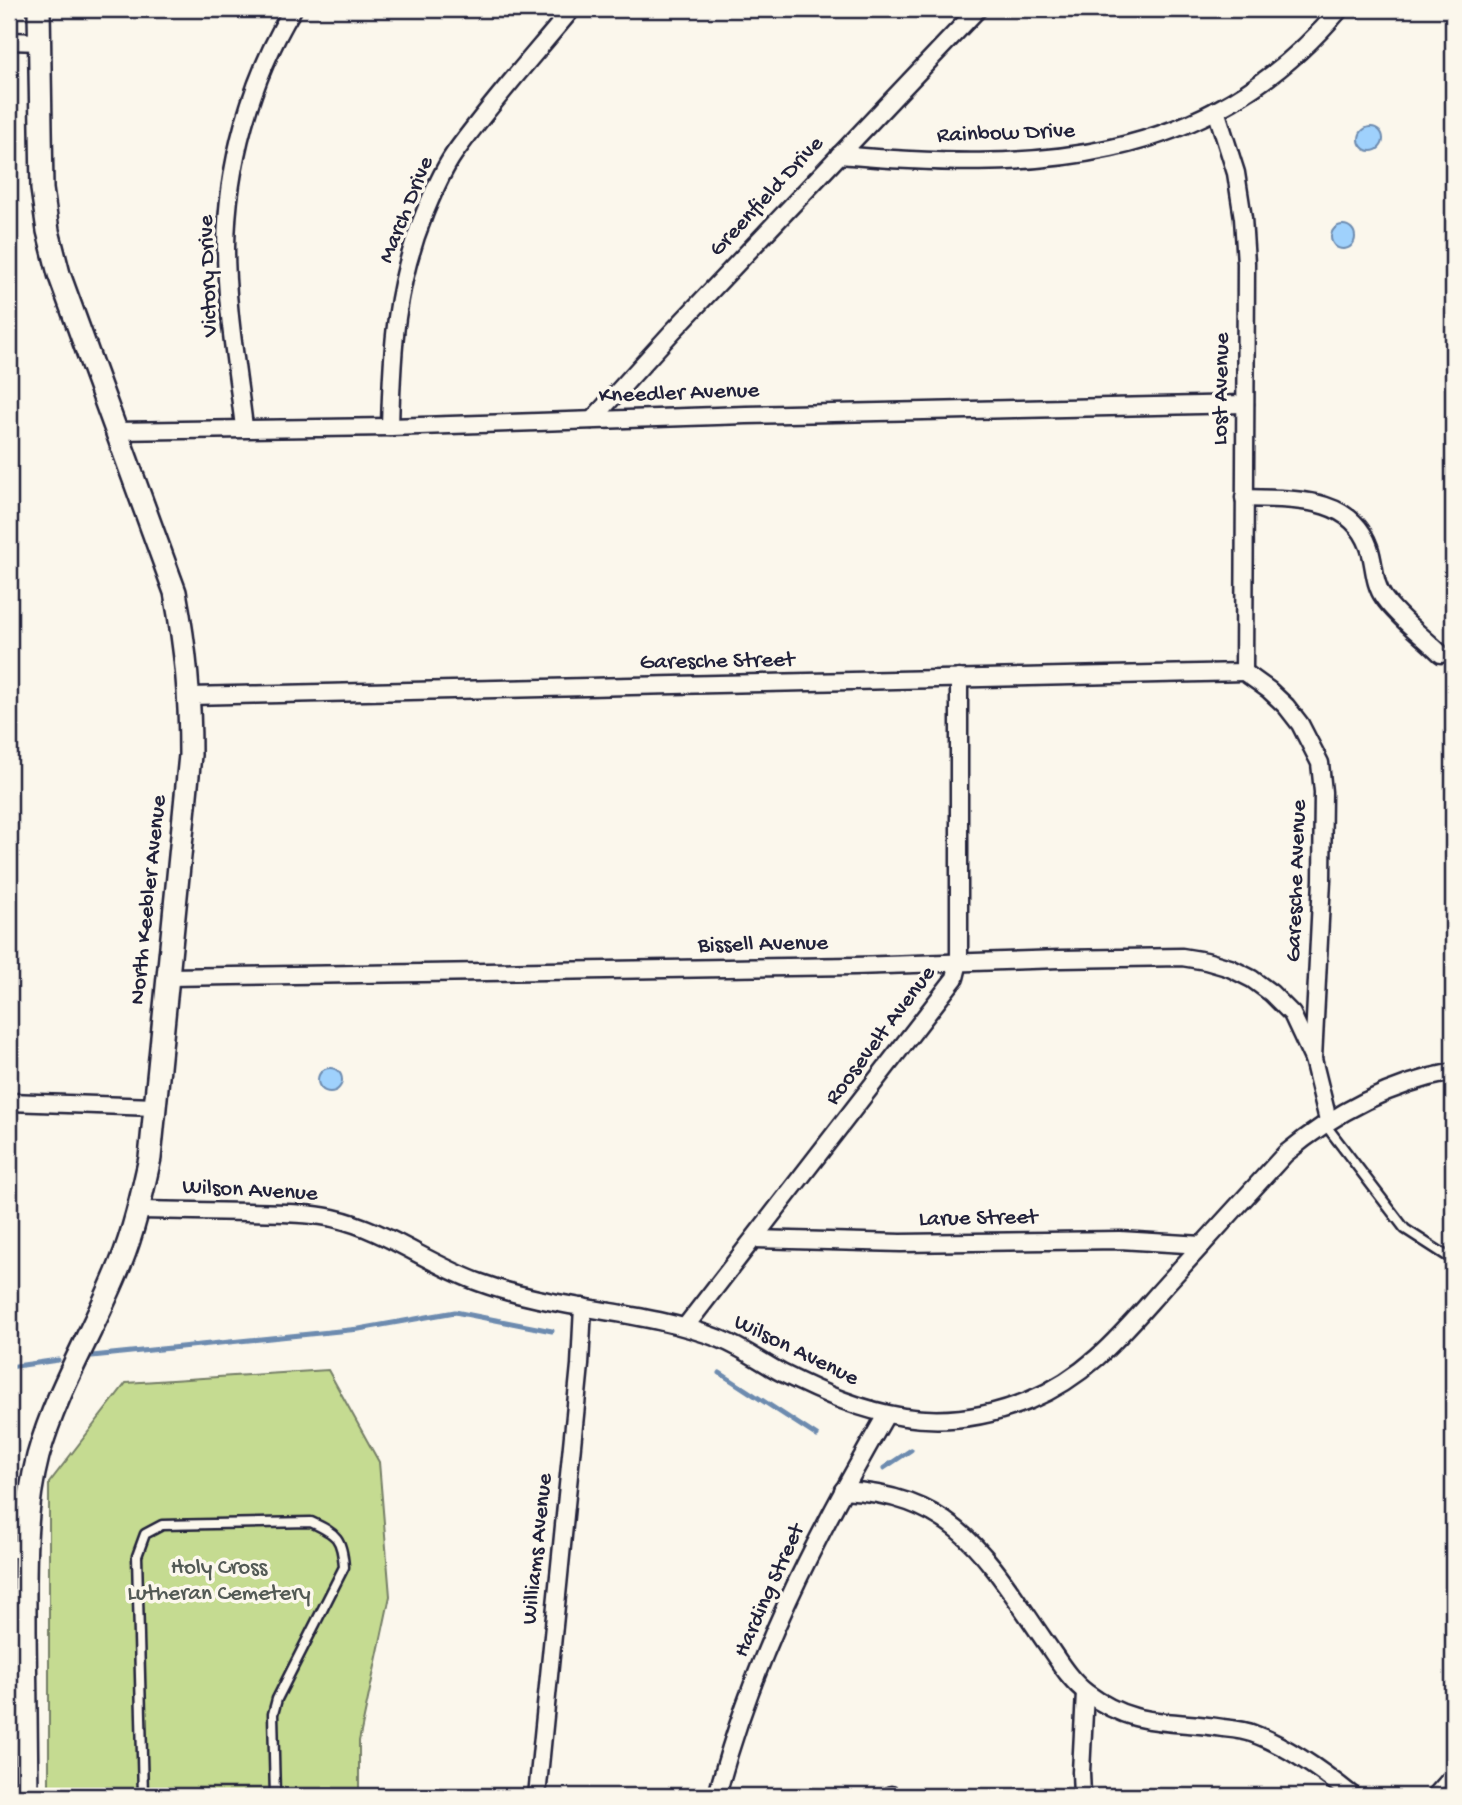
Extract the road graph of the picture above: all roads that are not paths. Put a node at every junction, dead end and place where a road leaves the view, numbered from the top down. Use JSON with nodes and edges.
{"nodes":[{"id":1,"x":39,"y":9,"type":"edge"},
{"id":2,"x":293,"y":9,"type":"edge"},
{"id":3,"x":572,"y":9,"type":"edge"},
{"id":4,"x":978,"y":9,"type":"edge"},
{"id":5,"x":1340,"y":9,"type":"edge"},
{"id":6,"x":9,"y":41,"type":"edge"},
{"id":7,"x":40,"y":42,"type":"junction"},
{"id":8,"x":1216,"y":110,"type":"junction"},
{"id":9,"x":838,"y":155,"type":"junction"},
{"id":10,"x":1245,"y":404,"type":"junction"},
{"id":11,"x":592,"y":419,"type":"junction"},
{"id":12,"x":244,"y":427,"type":"junction"},
{"id":13,"x":390,"y":427,"type":"junction"},
{"id":14,"x":116,"y":431,"type":"junction"},
{"id":15,"x":1244,"y":498,"type":"junction"},
{"id":16,"x":1441,"y":654,"type":"dead end"},
{"id":17,"x":1244,"y":672,"type":"junction"},
{"id":18,"x":959,"y":678,"type":"junction"},
{"id":19,"x":190,"y":696,"type":"junction"},
{"id":20,"x":959,"y":962,"type":"junction"},
{"id":21,"x":168,"y":977,"type":"junction"},
{"id":22,"x":1313,"y":1059,"type":"junction"},
{"id":23,"x":1453,"y":1072,"type":"edge"},
{"id":24,"x":9,"y":1102,"type":"edge"},
{"id":25,"x":155,"y":1107,"type":"junction"},
{"id":26,"x":1326,"y":1122,"type":"junction"},
{"id":27,"x":139,"y":1210,"type":"junction"},
{"id":28,"x":755,"y":1239,"type":"junction"},
{"id":29,"x":1202,"y":1245,"type":"junction"},
{"id":30,"x":1453,"y":1260,"type":"edge"},
{"id":31,"x":583,"y":1307,"type":"junction"},
{"id":32,"x":685,"y":1327,"type":"junction"},
{"id":33,"x":886,"y":1415,"type":"junction"},
{"id":34,"x":843,"y":1490,"type":"junction"},
{"id":35,"x":17,"y":1549,"type":"edge"},
{"id":36,"x":1085,"y":1692,"type":"junction"},
{"id":37,"x":1453,"y":1770,"type":"edge"},
{"id":38,"x":27,"y":1796,"type":"edge"},
{"id":39,"x":143,"y":1796,"type":"edge"},
{"id":40,"x":275,"y":1796,"type":"edge"},
{"id":41,"x":537,"y":1796,"type":"edge"},
{"id":42,"x":717,"y":1796,"type":"edge"},
{"id":43,"x":1082,"y":1796,"type":"edge"},
{"id":44,"x":1353,"y":1796,"type":"edge"},
{"id":45,"x":1430,"y":1796,"type":"edge"}],
"edges":[{"from":1,"to":7,"type":"street","name":"North Keebler Avenue"},
{"from":2,"to":12,"type":"street","name":"Victory Drive"},
{"from":3,"to":13,"type":"street","name":"March Drive"},
{"from":4,"to":9,"type":"street","name":"Greenfield Drive"},
{"from":5,"to":8,"type":"street","name":"Rainbow Drive"},
{"from":6,"to":7,"type":"street"},
{"from":7,"to":14,"type":"street","name":"North Keebler Avenue"},
{"from":8,"to":9,"type":"street","name":"Rainbow Drive"},
{"from":8,"to":10,"type":"street","name":"Lost Avenue"},
{"from":9,"to":11,"type":"street","name":"Greenfield Drive"},
{"from":10,"to":11,"type":"street","name":"Kneedler Avenue"},
{"from":10,"to":15,"type":"street","name":"Lost Avenue"},
{"from":11,"to":13,"type":"street","name":"Kneedler Avenue"},
{"from":12,"to":13,"type":"street","name":"Kneedler Avenue"},
{"from":12,"to":14,"type":"street","name":"Kneedler Avenue"},
{"from":14,"to":19,"type":"street","name":"North Keebler Avenue"},
{"from":15,"to":16,"type":"street"},
{"from":15,"to":17,"type":"street","name":"Lost Avenue"},
{"from":17,"to":18,"type":"street","name":"Garesche Street"},
{"from":17,"to":22,"type":"street","name":"Garesche Avenue"},
{"from":18,"to":19,"type":"street","name":"Garesche Street"},
{"from":18,"to":20,"type":"street","name":"Roosevelt Avenue"},
{"from":19,"to":21,"type":"street","name":"North Keebler Avenue"},
{"from":20,"to":21,"type":"street","name":"Bissell Avenue"},
{"from":20,"to":22,"type":"street","name":"Bissell Avenue"},
{"from":20,"to":28,"type":"street","name":"Roosevelt Avenue"},
{"from":21,"to":25,"type":"street","name":"North Keebler Avenue"},
{"from":22,"to":26,"type":"street","name":"Garesche Avenue"},
{"from":23,"to":26,"type":"street","name":"Wilson Avenue"},
{"from":24,"to":25,"type":"street"},
{"from":25,"to":27,"type":"street","name":"North Keebler Avenue"},
{"from":26,"to":29,"type":"street","name":"Wilson Avenue"},
{"from":26,"to":30,"type":"lane"},
{"from":27,"to":31,"type":"street","name":"Wilson Avenue"},
{"from":27,"to":35,"type":"street","name":"North Keebler Avenue"},
{"from":28,"to":29,"type":"street","name":"Larue Street"},
{"from":28,"to":32,"type":"street","name":"Roosevelt Avenue"},
{"from":29,"to":33,"type":"street","name":"Wilson Avenue"},
{"from":31,"to":32,"type":"street","name":"Wilson Avenue"},
{"from":31,"to":41,"type":"street","name":"Williams Avenue"},
{"from":32,"to":33,"type":"street","name":"Wilson Avenue"},
{"from":33,"to":34,"type":"street","name":"Harding Street"},
{"from":34,"to":36,"type":"street"},
{"from":34,"to":42,"type":"street","name":"Harding Street"},
{"from":35,"to":38,"type":"street","name":"North Keebler Avenue"},
{"from":36,"to":43,"type":"street"},
{"from":36,"to":44,"type":"street"},
{"from":37,"to":45,"type":"lane"},
{"from":39,"to":40,"type":"lane"}]}
